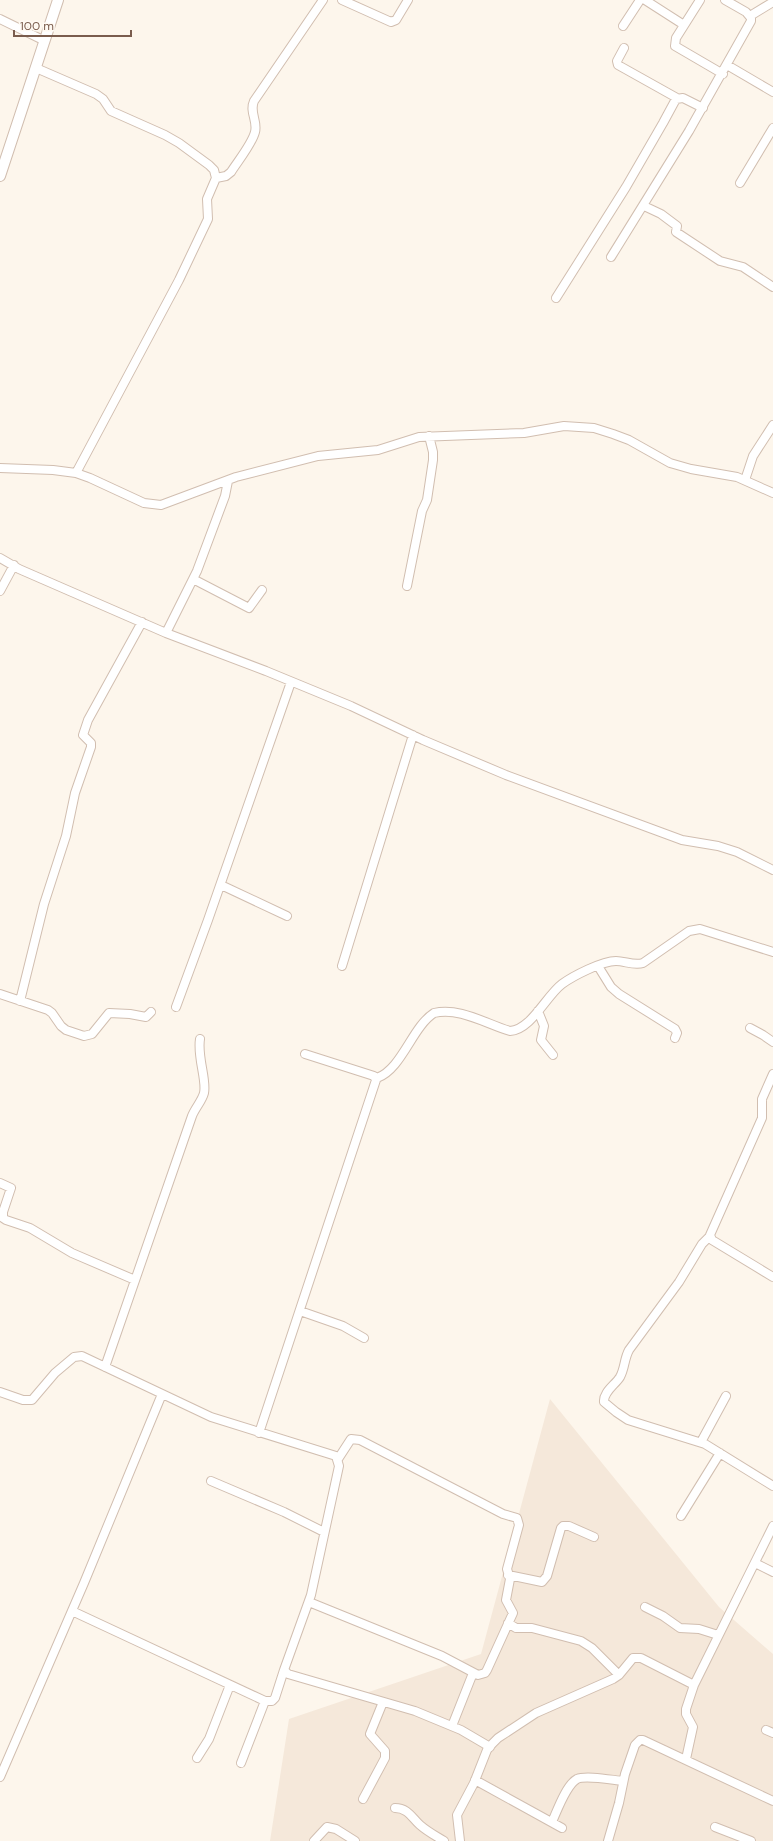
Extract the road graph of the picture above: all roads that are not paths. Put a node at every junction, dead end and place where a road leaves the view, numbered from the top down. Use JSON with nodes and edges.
{"nodes":[{"id":1,"x":58,"y":0,"type":"edge"},
{"id":2,"x":323,"y":0,"type":"edge"},
{"id":3,"x":342,"y":0,"type":"edge"},
{"id":4,"x":408,"y":0,"type":"edge"},
{"id":5,"x":640,"y":0,"type":"edge"},
{"id":6,"x":645,"y":0,"type":"edge"},
{"id":7,"x":700,"y":0,"type":"edge"},
{"id":8,"x":725,"y":0,"type":"edge"},
{"id":9,"x":773,"y":2,"type":"edge"},
{"id":10,"x":750,"y":16,"type":"junction"},
{"id":11,"x":0,"y":18,"type":"edge"},
{"id":12,"x":684,"y":25,"type":"junction"},
{"id":13,"x":623,"y":26,"type":"dead end"},
{"id":14,"x":45,"y":41,"type":"junction"},
{"id":15,"x":624,"y":48,"type":"dead end"},
{"id":16,"x":727,"y":65,"type":"junction"},
{"id":17,"x":36,"y":68,"type":"junction"},
{"id":18,"x":722,"y":74,"type":"junction"},
{"id":19,"x":773,"y":92,"type":"edge"},
{"id":20,"x":677,"y":98,"type":"junction"},
{"id":21,"x":703,"y":108,"type":"junction"},
{"id":22,"x":773,"y":128,"type":"edge"},
{"id":23,"x":770,"y":139,"type":"edge"},
{"id":24,"x":0,"y":176,"type":"edge"},
{"id":25,"x":216,"y":178,"type":"junction"},
{"id":26,"x":740,"y":183,"type":"dead end"},
{"id":27,"x":644,"y":206,"type":"junction"},
{"id":28,"x":611,"y":257,"type":"dead end"},
{"id":29,"x":773,"y":287,"type":"edge"},
{"id":30,"x":556,"y":298,"type":"dead end"},
{"id":31,"x":773,"y":425,"type":"edge"},
{"id":32,"x":429,"y":436,"type":"junction"},
{"id":33,"x":0,"y":468,"type":"edge"},
{"id":34,"x":76,"y":474,"type":"junction"},
{"id":35,"x":228,"y":480,"type":"junction"},
{"id":36,"x":745,"y":480,"type":"junction"},
{"id":37,"x":773,"y":493,"type":"edge"},
{"id":38,"x":0,"y":558,"type":"edge"},
{"id":39,"x":14,"y":565,"type":"junction"},
{"id":40,"x":193,"y":579,"type":"junction"},
{"id":41,"x":408,"y":586,"type":"dead end"},
{"id":42,"x":262,"y":590,"type":"dead end"},
{"id":43,"x":0,"y":591,"type":"edge"},
{"id":44,"x":142,"y":622,"type":"junction"},
{"id":45,"x":166,"y":633,"type":"junction"},
{"id":46,"x":291,"y":682,"type":"junction"},
{"id":47,"x":413,"y":735,"type":"junction"},
{"id":48,"x":773,"y":870,"type":"edge"},
{"id":49,"x":221,"y":885,"type":"junction"},
{"id":50,"x":287,"y":916,"type":"dead end"},
{"id":51,"x":773,"y":952,"type":"edge"},
{"id":52,"x":342,"y":966,"type":"dead end"},
{"id":53,"x":598,"y":966,"type":"junction"},
{"id":54,"x":0,"y":994,"type":"edge"},
{"id":55,"x":20,"y":1001,"type":"junction"},
{"id":56,"x":176,"y":1007,"type":"dead end"},
{"id":57,"x":538,"y":1011,"type":"junction"},
{"id":58,"x":151,"y":1012,"type":"dead end"},
{"id":59,"x":750,"y":1028,"type":"dead end"},
{"id":60,"x":675,"y":1038,"type":"dead end"},
{"id":61,"x":200,"y":1039,"type":"dead end"},
{"id":62,"x":773,"y":1042,"type":"edge"},
{"id":63,"x":305,"y":1054,"type":"dead end"},
{"id":64,"x":553,"y":1055,"type":"dead end"},
{"id":65,"x":773,"y":1074,"type":"edge"},
{"id":66,"x":376,"y":1078,"type":"junction"},
{"id":67,"x":0,"y":1183,"type":"edge"},
{"id":68,"x":710,"y":1236,"type":"junction"},
{"id":69,"x":773,"y":1277,"type":"edge"},
{"id":70,"x":135,"y":1280,"type":"junction"},
{"id":71,"x":300,"y":1311,"type":"junction"},
{"id":72,"x":364,"y":1338,"type":"dead end"},
{"id":73,"x":105,"y":1367,"type":"junction"},
{"id":74,"x":0,"y":1392,"type":"edge"},
{"id":75,"x":162,"y":1394,"type":"junction"},
{"id":76,"x":726,"y":1396,"type":"dead end"},
{"id":77,"x":259,"y":1433,"type":"junction"},
{"id":78,"x":700,"y":1442,"type":"junction"},
{"id":79,"x":720,"y":1453,"type":"junction"},
{"id":80,"x":338,"y":1459,"type":"junction"},
{"id":81,"x":211,"y":1481,"type":"dead end"},
{"id":82,"x":773,"y":1486,"type":"edge"},
{"id":83,"x":680,"y":1516,"type":"dead end"},
{"id":84,"x":773,"y":1526,"type":"edge"},
{"id":85,"x":324,"y":1532,"type":"junction"},
{"id":86,"x":594,"y":1537,"type":"dead end"},
{"id":87,"x":754,"y":1562,"type":"junction"},
{"id":88,"x":773,"y":1572,"type":"edge"},
{"id":89,"x":508,"y":1575,"type":"junction"},
{"id":90,"x":309,"y":1602,"type":"junction"},
{"id":91,"x":645,"y":1607,"type":"dead end"},
{"id":92,"x":72,"y":1611,"type":"junction"},
{"id":93,"x":508,"y":1623,"type":"junction"},
{"id":94,"x":718,"y":1635,"type":"junction"},
{"id":95,"x":284,"y":1670,"type":"junction"},
{"id":96,"x":472,"y":1673,"type":"junction"},
{"id":97,"x":619,"y":1675,"type":"junction"},
{"id":98,"x":230,"y":1685,"type":"junction"},
{"id":99,"x":694,"y":1685,"type":"junction"},
{"id":100,"x":265,"y":1701,"type":"junction"},
{"id":101,"x":383,"y":1702,"type":"junction"},
{"id":102,"x":452,"y":1726,"type":"junction"},
{"id":103,"x":490,"y":1747,"type":"junction"},
{"id":104,"x":197,"y":1758,"type":"dead end"},
{"id":105,"x":686,"y":1759,"type":"junction"},
{"id":106,"x":241,"y":1763,"type":"dead end"},
{"id":107,"x":0,"y":1777,"type":"edge"},
{"id":108,"x":475,"y":1780,"type":"junction"},
{"id":109,"x":623,"y":1781,"type":"junction"},
{"id":110,"x":363,"y":1799,"type":"dead end"},
{"id":111,"x":773,"y":1801,"type":"edge"},
{"id":112,"x":395,"y":1808,"type":"dead end"},
{"id":113,"x":552,"y":1822,"type":"junction"},
{"id":114,"x":715,"y":1827,"type":"dead end"},
{"id":115,"x":562,"y":1828,"type":"dead end"},
{"id":116,"x":314,"y":1841,"type":"edge"},
{"id":117,"x":355,"y":1841,"type":"edge"},
{"id":118,"x":444,"y":1841,"type":"edge"},
{"id":119,"x":460,"y":1841,"type":"edge"},
{"id":120,"x":608,"y":1841,"type":"edge"},
{"id":121,"x":751,"y":1841,"type":"edge"}],
"edges":[{"from":1,"to":14,"type":"street"},
{"from":2,"to":25,"type":"street"},
{"from":3,"to":4,"type":"street"},
{"from":5,"to":13,"type":"street"},
{"from":6,"to":12,"type":"street"},
{"from":7,"to":12,"type":"street"},
{"from":8,"to":10,"type":"street"},
{"from":9,"to":10,"type":"street"},
{"from":10,"to":16,"type":"street"},
{"from":11,"to":14,"type":"street"},
{"from":12,"to":18,"type":"street"},
{"from":14,"to":17,"type":"street"},
{"from":15,"to":20,"type":"street"},
{"from":16,"to":18,"type":"street"},
{"from":16,"to":19,"type":"street"},
{"from":17,"to":24,"type":"street"},
{"from":17,"to":25,"type":"street"},
{"from":18,"to":21,"type":"street"},
{"from":20,"to":21,"type":"street"},
{"from":20,"to":30,"type":"street"},
{"from":21,"to":27,"type":"street"},
{"from":22,"to":23,"type":"street"},
{"from":23,"to":26,"type":"street"},
{"from":25,"to":34,"type":"street"},
{"from":27,"to":28,"type":"street"},
{"from":27,"to":29,"type":"street"},
{"from":31,"to":36,"type":"street"},
{"from":32,"to":35,"type":"street"},
{"from":32,"to":36,"type":"street"},
{"from":32,"to":41,"type":"street"},
{"from":33,"to":34,"type":"street"},
{"from":34,"to":35,"type":"street"},
{"from":35,"to":40,"type":"street"},
{"from":36,"to":37,"type":"street"},
{"from":38,"to":39,"type":"street"},
{"from":39,"to":43,"type":"street"},
{"from":39,"to":44,"type":"street"},
{"from":40,"to":42,"type":"street"},
{"from":40,"to":45,"type":"street"},
{"from":44,"to":45,"type":"street"},
{"from":44,"to":55,"type":"street"},
{"from":45,"to":46,"type":"street"},
{"from":46,"to":47,"type":"street"},
{"from":46,"to":49,"type":"street"},
{"from":47,"to":48,"type":"street"},
{"from":47,"to":52,"type":"street"},
{"from":49,"to":50,"type":"street"},
{"from":49,"to":56,"type":"street"},
{"from":51,"to":53,"type":"street"},
{"from":53,"to":57,"type":"street"},
{"from":53,"to":60,"type":"street"},
{"from":54,"to":55,"type":"street"},
{"from":55,"to":58,"type":"street"},
{"from":57,"to":64,"type":"street"},
{"from":57,"to":66,"type":"street"},
{"from":59,"to":62,"type":"street"},
{"from":61,"to":70,"type":"street"},
{"from":63,"to":66,"type":"street"},
{"from":65,"to":68,"type":"street"},
{"from":66,"to":71,"type":"street"},
{"from":67,"to":70,"type":"street"},
{"from":68,"to":69,"type":"street"},
{"from":68,"to":78,"type":"street"},
{"from":70,"to":73,"type":"street"},
{"from":71,"to":72,"type":"street"},
{"from":71,"to":77,"type":"street"},
{"from":73,"to":74,"type":"street"},
{"from":73,"to":75,"type":"street"},
{"from":75,"to":77,"type":"street"},
{"from":75,"to":92,"type":"street"},
{"from":76,"to":78,"type":"street"},
{"from":77,"to":80,"type":"street"},
{"from":78,"to":79,"type":"street"},
{"from":79,"to":82,"type":"street"},
{"from":79,"to":83,"type":"street"},
{"from":80,"to":85,"type":"street"},
{"from":80,"to":89,"type":"street"},
{"from":81,"to":85,"type":"street"},
{"from":84,"to":87,"type":"street"},
{"from":85,"to":90,"type":"street"},
{"from":86,"to":89,"type":"street"},
{"from":87,"to":88,"type":"street"},
{"from":87,"to":94,"type":"street"},
{"from":89,"to":93,"type":"street"},
{"from":90,"to":95,"type":"street"},
{"from":90,"to":96,"type":"street"},
{"from":91,"to":94,"type":"street"},
{"from":92,"to":98,"type":"street"},
{"from":92,"to":107,"type":"street"},
{"from":93,"to":96,"type":"street"},
{"from":93,"to":97,"type":"street"},
{"from":94,"to":99,"type":"street"},
{"from":95,"to":100,"type":"street"},
{"from":95,"to":101,"type":"street"},
{"from":96,"to":102,"type":"street"},
{"from":97,"to":99,"type":"street"},
{"from":97,"to":103,"type":"street"},
{"from":98,"to":100,"type":"street"},
{"from":98,"to":104,"type":"street"},
{"from":99,"to":105,"type":"street"},
{"from":100,"to":106,"type":"street"},
{"from":101,"to":102,"type":"street"},
{"from":101,"to":110,"type":"street"},
{"from":102,"to":103,"type":"street"},
{"from":103,"to":108,"type":"street"},
{"from":105,"to":109,"type":"street"},
{"from":105,"to":111,"type":"street"},
{"from":108,"to":113,"type":"street"},
{"from":108,"to":119,"type":"street"},
{"from":109,"to":113,"type":"street"},
{"from":109,"to":120,"type":"street"},
{"from":112,"to":118,"type":"street"},
{"from":113,"to":115,"type":"street"},
{"from":114,"to":121,"type":"street"},
{"from":116,"to":117,"type":"street"}]}
